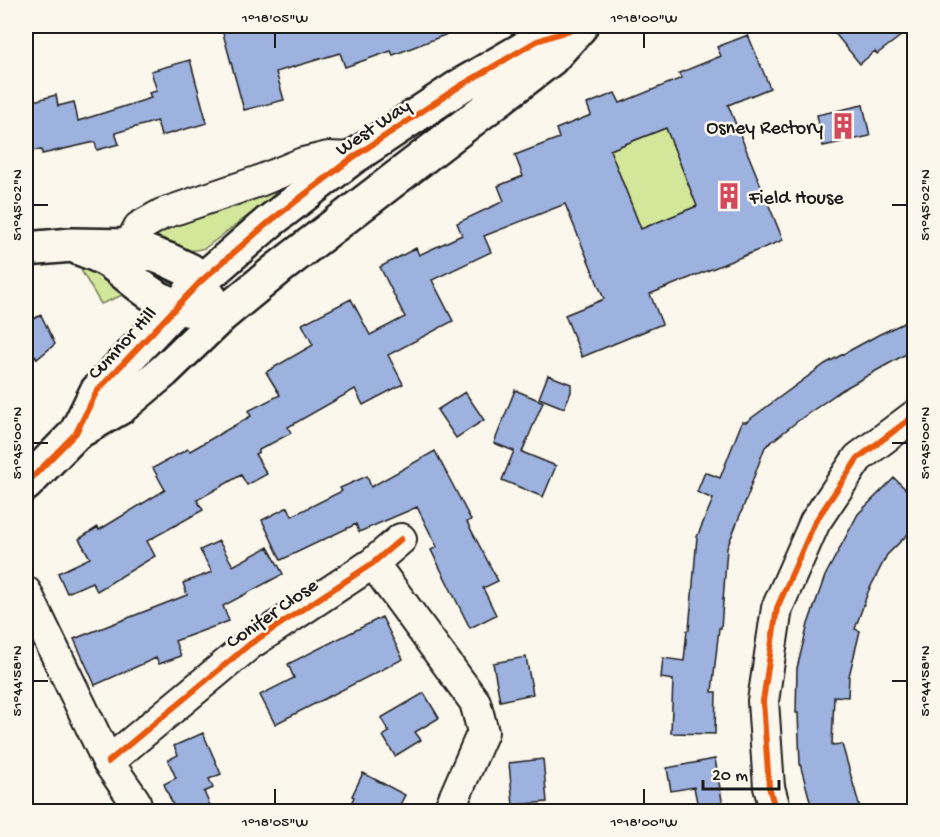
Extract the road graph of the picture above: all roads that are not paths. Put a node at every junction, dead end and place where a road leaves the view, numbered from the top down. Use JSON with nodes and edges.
{"nodes":[{"id":1,"x":581,"y":26,"type":"edge"},
{"id":2,"x":352,"y":158,"type":"junction"},
{"id":3,"x":72,"y":245,"type":"junction"},
{"id":4,"x":129,"y":246,"type":"junction"},
{"id":5,"x":26,"y":249,"type":"edge"},
{"id":6,"x":200,"y":282,"type":"junction"},
{"id":7,"x":176,"y":308,"type":"junction"},
{"id":8,"x":222,"y":315,"type":"junction"},
{"id":9,"x":915,"y":416,"type":"edge"},
{"id":10,"x":76,"y":433,"type":"junction"},
{"id":11,"x":26,"y":484,"type":"edge"},
{"id":12,"x":401,"y":539,"type":"dead end"},
{"id":13,"x":373,"y":562,"type":"junction"},
{"id":14,"x":26,"y":592,"type":"edge"},
{"id":15,"x":108,"y":762,"type":"junction"},
{"id":16,"x":137,"y":812,"type":"edge"},
{"id":17,"x":448,"y":812,"type":"edge"},
{"id":18,"x":776,"y":812,"type":"edge"}],
"edges":[{"from":1,"to":2,"type":"main road","name":"West Way"},
{"from":1,"to":8,"type":"main road","name":"West Way"},
{"from":2,"to":4,"type":"street","name":"West Way"},
{"from":2,"to":6,"type":"main road","name":"West Way"},
{"from":3,"to":4,"type":"main road"},
{"from":3,"to":5,"type":"main road"},
{"from":3,"to":7,"type":"main road"},
{"from":4,"to":6,"type":"main road"},
{"from":6,"to":7,"type":"main road","name":"West Way"},
{"from":6,"to":8,"type":"main road"},
{"from":7,"to":8,"type":"main road"},
{"from":7,"to":10,"type":"main road","name":"Cumnor Hill"},
{"from":8,"to":10,"type":"main road","name":"Cumnor Hill"},
{"from":9,"to":18,"type":"street"},
{"from":10,"to":11,"type":"main road","name":"Cumnor Hill"},
{"from":12,"to":13,"type":"street","name":"Conifer Close"},
{"from":13,"to":15,"type":"street","name":"Conifer Close"},
{"from":13,"to":17,"type":"street"},
{"from":14,"to":15,"type":"street"},
{"from":15,"to":16,"type":"street"}]}
